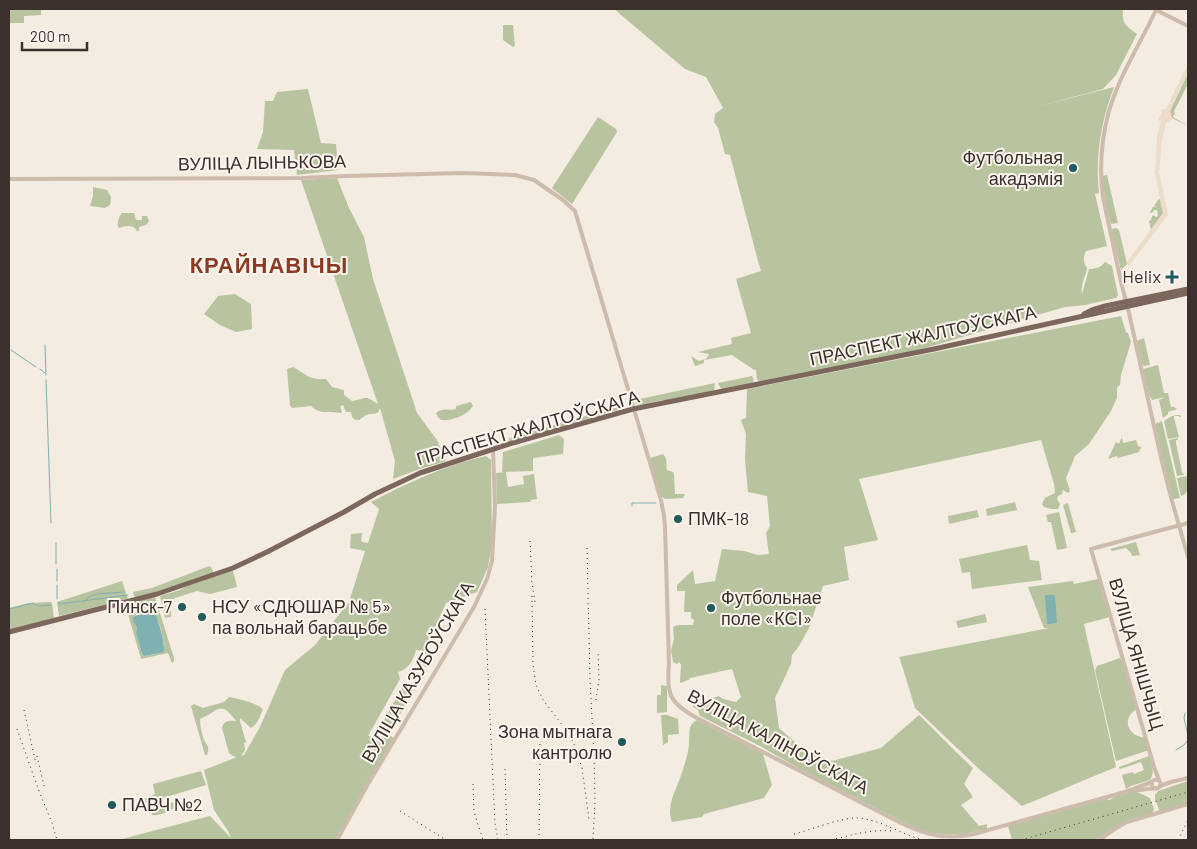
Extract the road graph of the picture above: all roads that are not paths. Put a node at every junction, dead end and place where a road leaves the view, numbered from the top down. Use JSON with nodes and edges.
{"nodes":[{"id":1,"x":1188,"y":26,"type":"edge"},
{"id":2,"x":9,"y":179,"type":"edge"},
{"id":3,"x":575,"y":211,"type":"joint"},
{"id":4,"x":1188,"y":289,"type":"edge"},
{"id":5,"x":1188,"y":293,"type":"edge"},
{"id":6,"x":1126,"y":304,"type":"junction"},
{"id":7,"x":633,"y":409,"type":"junction"},
{"id":8,"x":493,"y":449,"type":"junction"},
{"id":9,"x":1188,"y":523,"type":"edge"},
{"id":10,"x":1179,"y":526,"type":"junction"},
{"id":11,"x":1188,"y":557,"type":"edge"},
{"id":12,"x":9,"y":632,"type":"edge"},
{"id":13,"x":1154,"y":767,"type":"junction"},
{"id":14,"x":1188,"y":778,"type":"edge"},
{"id":15,"x":1160,"y":781,"type":"junction"},
{"id":16,"x":1152,"y":782,"type":"junction"},
{"id":17,"x":1172,"y":782,"type":"junction"},
{"id":18,"x":1158,"y":787,"type":"junction"},
{"id":19,"x":1125,"y":792,"type":"junction"},
{"id":20,"x":1188,"y":804,"type":"edge"},
{"id":21,"x":337,"y":840,"type":"edge"},
{"id":22,"x":1099,"y":840,"type":"edge"}],
"edges":[{"from":1,"to":6,"type":"street"},
{"from":2,"to":3,"type":"street","name":"ВУЛІЦА ЛЫНЬКОВА"},
{"from":3,"to":7,"type":"street","name":"ВУЛІЦА КАЛІНОЎСКАГА"},
{"from":4,"to":6,"type":"main road","name":"ПРАСПЕКТ ЖАЛТОЎСКАГА"},
{"from":5,"to":6,"type":"main road","name":"ПРАСПЕКТ ЖАЛТОЎСКАГА"},
{"from":6,"to":7,"type":"main road","name":"ПРАСПЕКТ ЖАЛТОЎСКАГА"},
{"from":6,"to":10,"type":"street"},
{"from":7,"to":8,"type":"main road","name":"ПРАСПЕКТ ЖАЛТОЎСКАГА"},
{"from":7,"to":19,"type":"street","name":"ВУЛІЦА КАЛІНОЎСКАГА"},
{"from":8,"to":12,"type":"main road","name":"ПРАСПЕКТ ЖАЛТОЎСКАГА"},
{"from":8,"to":21,"type":"street","name":"ВУЛІЦА КАЗУБОЎСКАГА"},
{"from":9,"to":10,"type":"street"},
{"from":10,"to":11,"type":"street"},
{"from":10,"to":13,"type":"street","name":"ВУЛІЦА ЯНІШЧЫЦ"},
{"from":13,"to":15,"type":"street","name":"ВУЛІЦА ЯНІШЧЫЦ"},
{"from":13,"to":16,"type":"street"},
{"from":14,"to":17,"type":"street"},
{"from":15,"to":16,"type":"street","name":"ВУЛІЦА КАЛІНОЎСКАГА"},
{"from":15,"to":17,"type":"street","name":"ВУЛІЦА КАЛІНОЎСКАГА"},
{"from":15,"to":18,"type":"street"},
{"from":16,"to":18,"type":"street"},
{"from":16,"to":19,"type":"street","name":"ВУЛІЦА КАЛІНОЎСКАГА"},
{"from":17,"to":18,"type":"street","name":"ВУЛІЦА КАЛІНОЎСКАГА"},
{"from":18,"to":19,"type":"street","name":"ВУЛІЦА КАЛІНОЎСКАГА"},
{"from":20,"to":22,"type":"street"}]}
